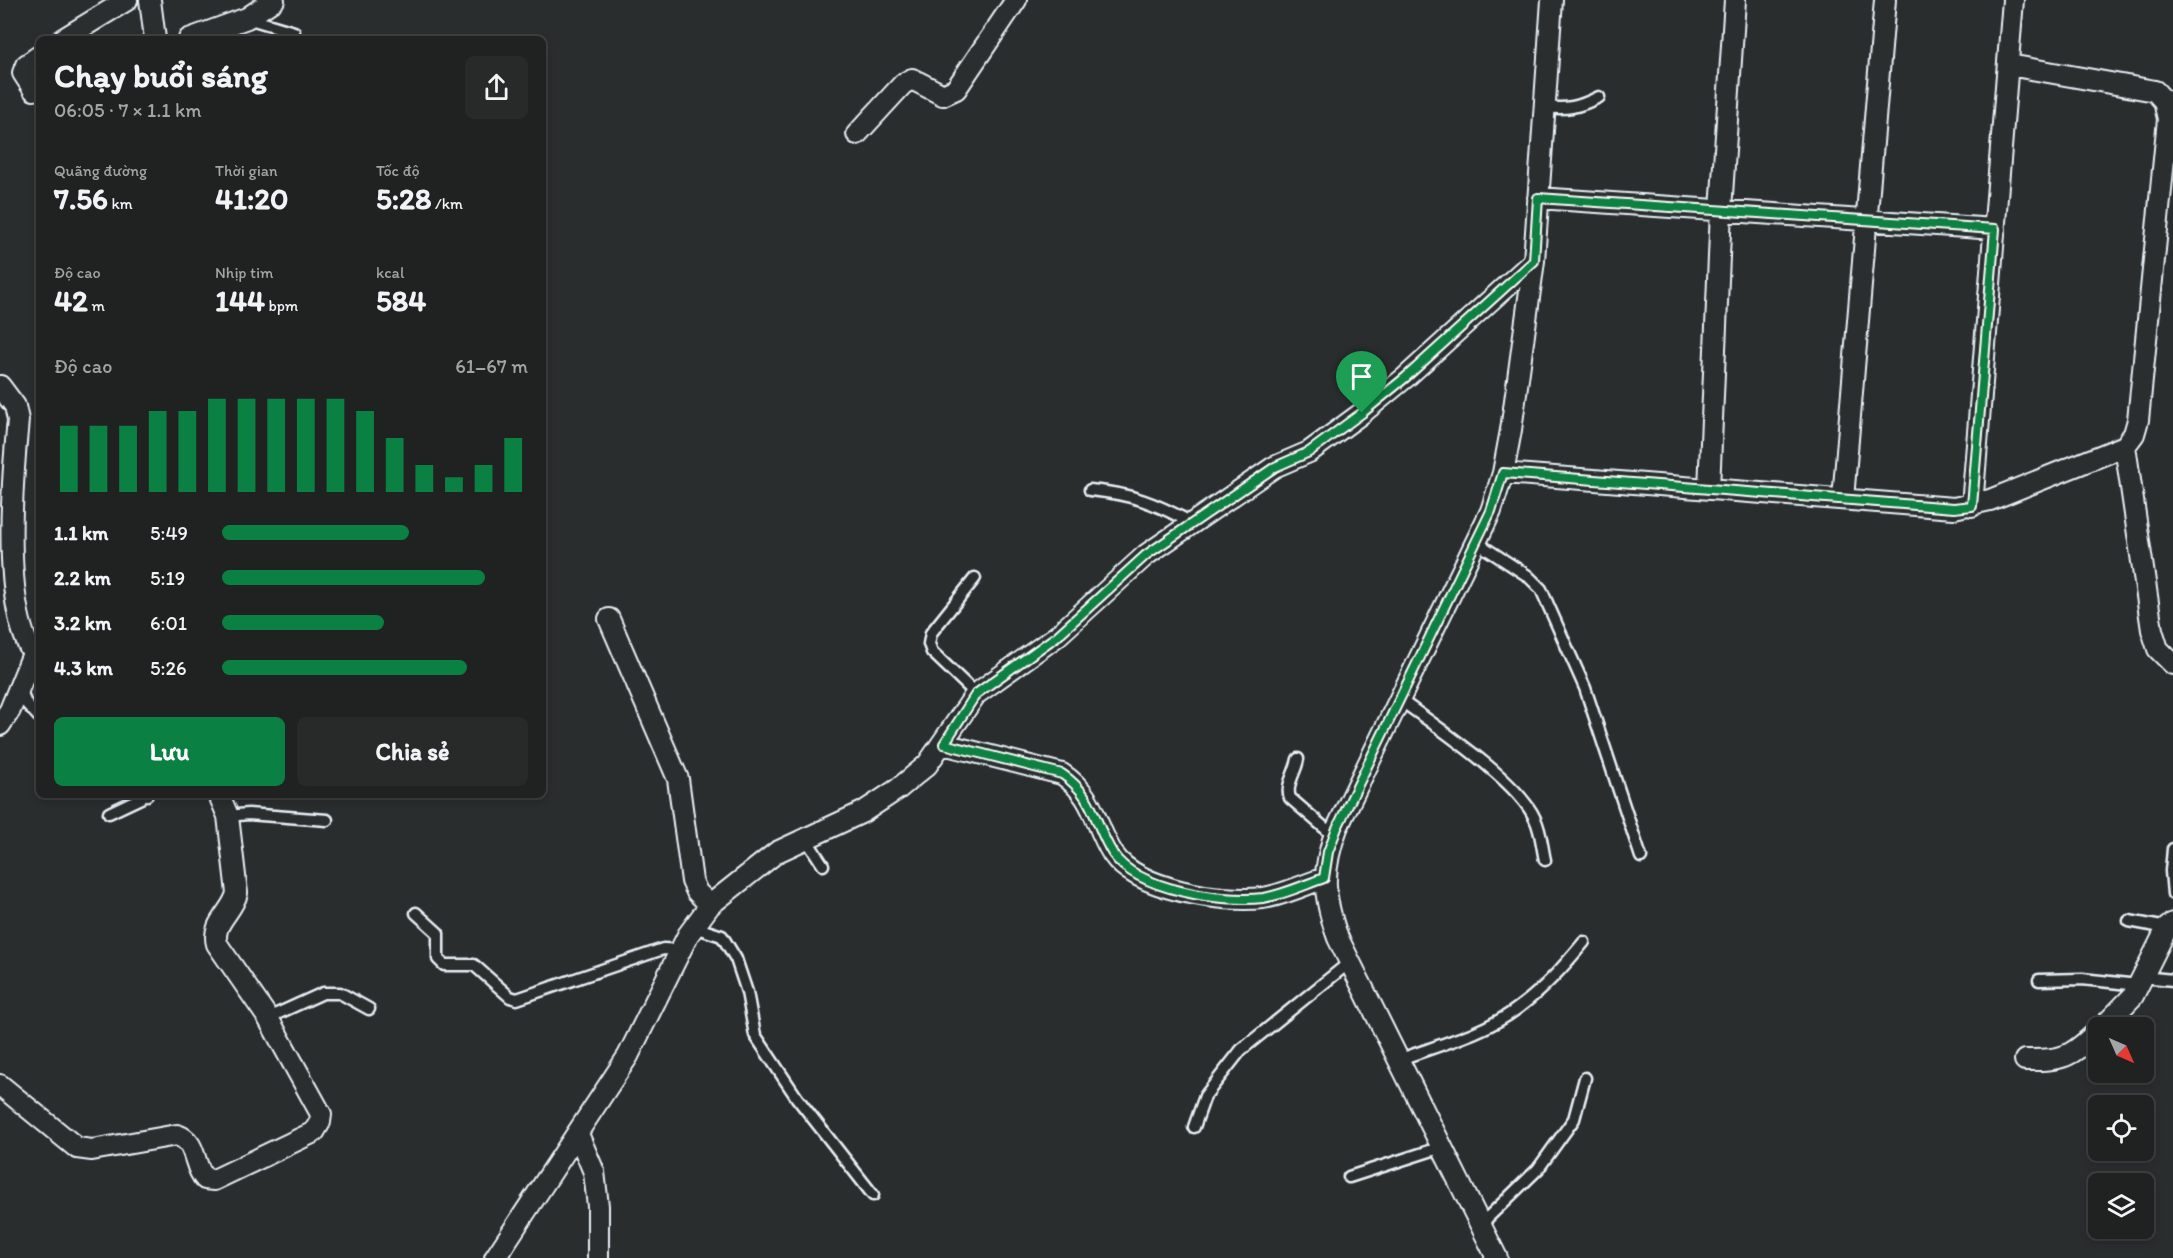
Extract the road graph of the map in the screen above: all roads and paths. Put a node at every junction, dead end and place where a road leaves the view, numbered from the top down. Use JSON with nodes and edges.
{"nodes":[{"id":1,"x":127,"y":0,"type":"edge"},
{"id":2,"x":150,"y":0,"type":"edge"},
{"id":3,"x":274,"y":0,"type":"edge"},
{"id":4,"x":1016,"y":0,"type":"edge"},
{"id":5,"x":1552,"y":0,"type":"edge"},
{"id":6,"x":1735,"y":0,"type":"edge"},
{"id":7,"x":1885,"y":0,"type":"edge"},
{"id":8,"x":2013,"y":0,"type":"edge"},
{"id":9,"x":247,"y":18,"type":"junction"},
{"id":10,"x":294,"y":32,"type":"dead end"},
{"id":11,"x":68,"y":36,"type":"edge"},
{"id":12,"x":155,"y":36,"type":"edge"},
{"id":13,"x":197,"y":36,"type":"edge"},
{"id":14,"x":36,"y":58,"type":"edge"},
{"id":15,"x":2009,"y":65,"type":"junction"},
{"id":16,"x":34,"y":90,"type":"dead end"},
{"id":17,"x":1599,"y":97,"type":"dead end"},
{"id":18,"x":1545,"y":107,"type":"junction"},
{"id":19,"x":2171,"y":120,"type":"edge"},
{"id":20,"x":857,"y":134,"type":"dead end"},
{"id":21,"x":1538,"y":198,"type":"junction"},
{"id":22,"x":1721,"y":210,"type":"junction"},
{"id":23,"x":1865,"y":220,"type":"junction"},
{"id":24,"x":1995,"y":229,"type":"junction"},
{"id":25,"x":1534,"y":261,"type":"junction"},
{"id":26,"x":0,"y":386,"type":"edge"},
{"id":27,"x":2125,"y":446,"type":"junction"},
{"id":28,"x":1503,"y":473,"type":"junction"},
{"id":29,"x":1709,"y":489,"type":"junction"},
{"id":30,"x":1090,"y":490,"type":"dead end"},
{"id":31,"x":1843,"y":499,"type":"junction"},
{"id":32,"x":1972,"y":506,"type":"junction"},
{"id":33,"x":1192,"y":524,"type":"junction"},
{"id":34,"x":1476,"y":542,"type":"junction"},
{"id":35,"x":975,"y":578,"type":"dead end"},
{"id":36,"x":609,"y":619,"type":"dead end"},
{"id":37,"x":35,"y":659,"type":"edge"},
{"id":38,"x":2173,"y":664,"type":"edge"},
{"id":39,"x":20,"y":686,"type":"junction"},
{"id":40,"x":976,"y":694,"type":"junction"},
{"id":41,"x":1399,"y":699,"type":"junction"},
{"id":42,"x":36,"y":714,"type":"edge"},
{"id":43,"x":0,"y":725,"type":"edge"},
{"id":44,"x":944,"y":744,"type":"junction"},
{"id":45,"x":1298,"y":759,"type":"dead end"},
{"id":46,"x":141,"y":798,"type":"edge"},
{"id":47,"x":220,"y":798,"type":"edge"},
{"id":48,"x":110,"y":813,"type":"dead end"},
{"id":49,"x":228,"y":816,"type":"junction"},
{"id":50,"x":327,"y":820,"type":"dead end"},
{"id":51,"x":1334,"y":836,"type":"junction"},
{"id":52,"x":806,"y":838,"type":"junction"},
{"id":53,"x":2173,"y":849,"type":"edge"},
{"id":54,"x":1641,"y":857,"type":"dead end"},
{"id":55,"x":1545,"y":860,"type":"dead end"},
{"id":56,"x":823,"y":865,"type":"dead end"},
{"id":57,"x":1324,"y":878,"type":"junction"},
{"id":58,"x":2173,"y":894,"type":"edge"},
{"id":59,"x":710,"y":905,"type":"junction"},
{"id":60,"x":416,"y":913,"type":"dead end"},
{"id":61,"x":2129,"y":921,"type":"dead end"},
{"id":62,"x":2170,"y":925,"type":"edge"},
{"id":63,"x":694,"y":927,"type":"junction"},
{"id":64,"x":1584,"y":942,"type":"dead end"},
{"id":65,"x":681,"y":950,"type":"junction"},
{"id":66,"x":1350,"y":963,"type":"junction"},
{"id":67,"x":2039,"y":980,"type":"dead end"},
{"id":68,"x":2173,"y":980,"type":"edge"},
{"id":69,"x":2140,"y":981,"type":"junction"},
{"id":70,"x":369,"y":1009,"type":"dead end"},
{"id":71,"x":2113,"y":1017,"type":"edge"},
{"id":72,"x":268,"y":1018,"type":"junction"},
{"id":73,"x":2088,"y":1041,"type":"edge"},
{"id":74,"x":1398,"y":1060,"type":"junction"},
{"id":75,"x":2025,"y":1060,"type":"dead end"},
{"id":76,"x":1585,"y":1078,"type":"dead end"},
{"id":77,"x":0,"y":1085,"type":"edge"},
{"id":78,"x":1194,"y":1127,"type":"dead end"},
{"id":79,"x":578,"y":1134,"type":"junction"},
{"id":80,"x":1442,"y":1147,"type":"junction"},
{"id":81,"x":1349,"y":1177,"type":"dead end"},
{"id":82,"x":873,"y":1195,"type":"dead end"},
{"id":83,"x":1480,"y":1225,"type":"junction"},
{"id":84,"x":495,"y":1258,"type":"edge"},
{"id":85,"x":598,"y":1258,"type":"edge"},
{"id":86,"x":1497,"y":1258,"type":"edge"}],
"edges":[{"from":1,"to":11,"type":"street"},
{"from":2,"to":12,"type":"street"},
{"from":3,"to":9,"type":"street"},
{"from":4,"to":20,"type":"street"},
{"from":5,"to":18,"type":"street"},
{"from":6,"to":22,"type":"street"},
{"from":7,"to":23,"type":"street"},
{"from":8,"to":15,"type":"street"},
{"from":9,"to":10,"type":"lane"},
{"from":9,"to":13,"type":"street"},
{"from":14,"to":16,"type":"street"},
{"from":15,"to":19,"type":"street"},
{"from":15,"to":24,"type":"street"},
{"from":17,"to":18,"type":"lane"},
{"from":18,"to":21,"type":"street"},
{"from":19,"to":27,"type":"street"},
{"from":21,"to":22,"type":"street"},
{"from":21,"to":25,"type":"street"},
{"from":22,"to":23,"type":"street"},
{"from":22,"to":29,"type":"street"},
{"from":23,"to":24,"type":"street"},
{"from":23,"to":31,"type":"street"},
{"from":24,"to":32,"type":"street"},
{"from":25,"to":28,"type":"street"},
{"from":25,"to":33,"type":"street"},
{"from":26,"to":37,"type":"street"},
{"from":27,"to":32,"type":"street"},
{"from":27,"to":38,"type":"street"},
{"from":28,"to":29,"type":"street"},
{"from":28,"to":34,"type":"street"},
{"from":29,"to":31,"type":"street"},
{"from":30,"to":33,"type":"lane"},
{"from":31,"to":32,"type":"street"},
{"from":33,"to":40,"type":"street"},
{"from":34,"to":41,"type":"street"},
{"from":34,"to":54,"type":"lane"},
{"from":35,"to":40,"type":"lane"},
{"from":36,"to":59,"type":"street"},
{"from":37,"to":39,"type":"street"},
{"from":39,"to":42,"type":"lane"},
{"from":39,"to":43,"type":"street"},
{"from":40,"to":44,"type":"street"},
{"from":41,"to":51,"type":"street"},
{"from":41,"to":55,"type":"lane"},
{"from":44,"to":52,"type":"street"},
{"from":44,"to":57,"type":"street"},
{"from":45,"to":51,"type":"lane"},
{"from":46,"to":48,"type":"lane"},
{"from":47,"to":49,"type":"street"},
{"from":49,"to":50,"type":"lane"},
{"from":49,"to":72,"type":"street"},
{"from":51,"to":57,"type":"street"},
{"from":52,"to":56,"type":"lane"},
{"from":52,"to":59,"type":"street"},
{"from":53,"to":58,"type":"lane"},
{"from":57,"to":66,"type":"street"},
{"from":59,"to":63,"type":"street"},
{"from":60,"to":65,"type":"lane"},
{"from":61,"to":62,"type":"lane"},
{"from":62,"to":69,"type":"street"},
{"from":63,"to":65,"type":"street"},
{"from":63,"to":82,"type":"lane"},
{"from":64,"to":74,"type":"lane"},
{"from":65,"to":79,"type":"street"},
{"from":66,"to":74,"type":"street"},
{"from":66,"to":78,"type":"lane"},
{"from":67,"to":69,"type":"lane"},
{"from":68,"to":69,"type":"lane"},
{"from":69,"to":71,"type":"street"},
{"from":70,"to":72,"type":"lane"},
{"from":72,"to":77,"type":"street"},
{"from":73,"to":75,"type":"street"},
{"from":74,"to":80,"type":"street"},
{"from":76,"to":83,"type":"lane"},
{"from":79,"to":84,"type":"street"},
{"from":79,"to":85,"type":"street"},
{"from":80,"to":81,"type":"lane"},
{"from":80,"to":83,"type":"street"},
{"from":83,"to":86,"type":"street"}]}
